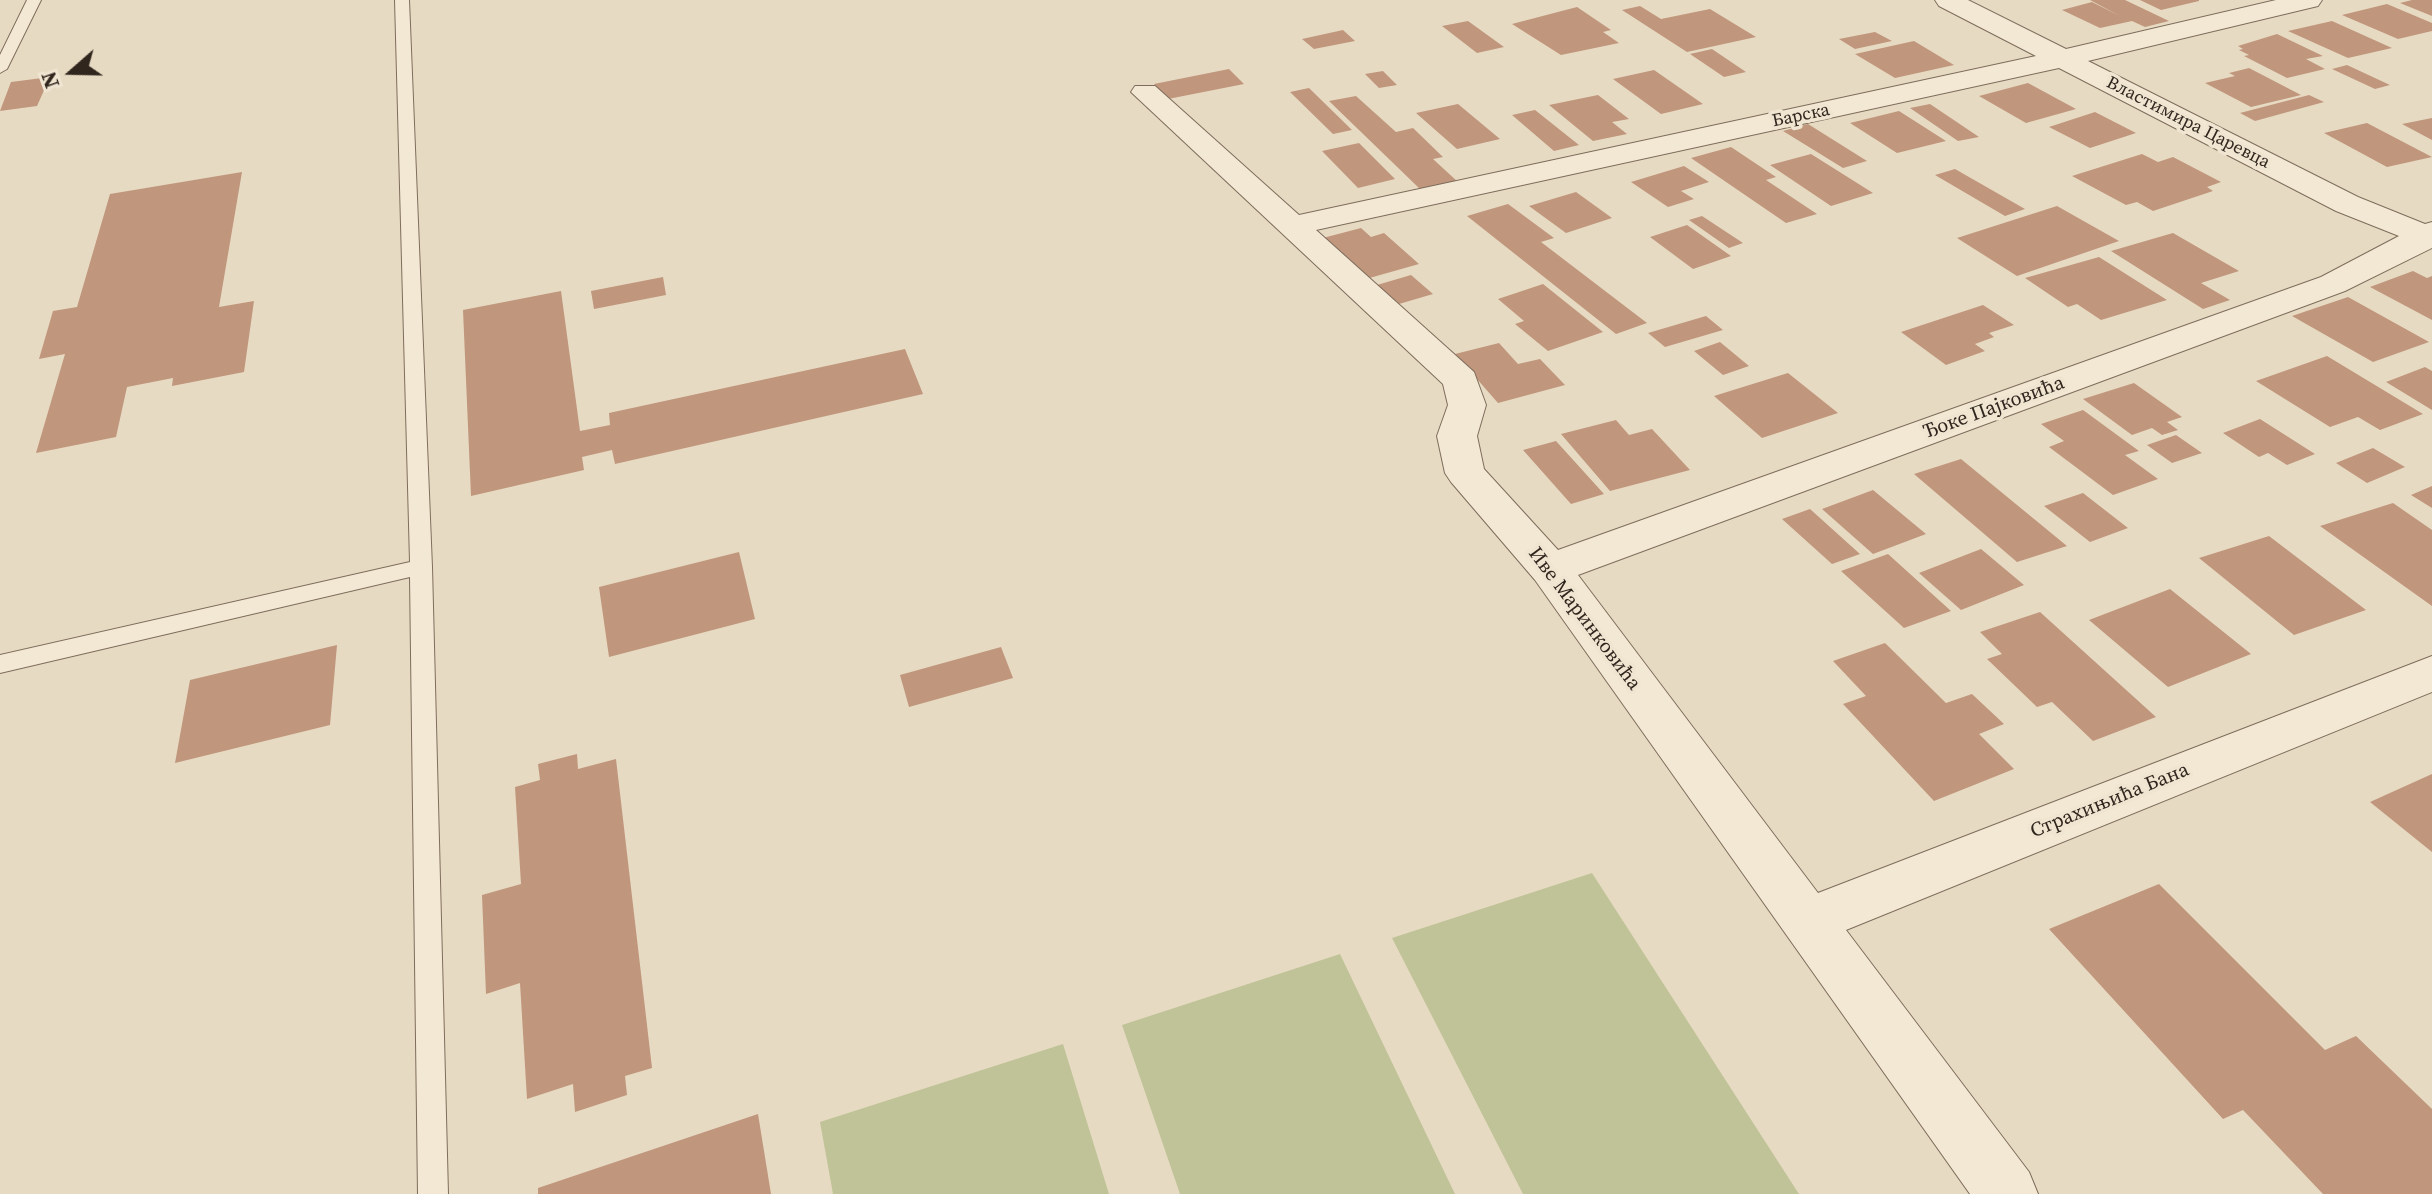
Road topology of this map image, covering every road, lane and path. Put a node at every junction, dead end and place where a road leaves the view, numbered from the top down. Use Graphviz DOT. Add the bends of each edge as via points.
graph roads {
  1 [pos="34,0"];
  2 [pos="402,0"];
  3 [pos="1948,0"];
  4 [pos="2309,0"];
  5 [pos="2061,59"];
  6 [pos="0,69"];
  7 [pos="1145,92"];
  8 [pos="1291,226"];
  9 [pos="2429,235"];
  10 [pos="421,567"];
  11 [pos="1550,569"];
  12 [pos="0,664"];
  13 [pos="2426,683"];
  14 [pos="1808,921"];
  15 [pos="433,1194"];
  16 [pos="2007,1194"];
  1 -- 6 [label="lane"];
  2 -- 10 [label="lane"];
  3 -- 5 [label="street, Властимира Царевца"];
  4 -- 5 [label="street, Барска"];
  5 -- 8 [label="street, Барска"];
  5 -- 9 [label="street, Властимира Царевца" via="2347,204"];
  7 -- 8 [label="street, Иве Маринковића"];
  8 -- 11 [label="street, Иве Маринковића" via="1461,380 1467,405 1457,436 1465,473"];
  9 -- 11 [label="street, Ђоке Пајковића" via="2333,284"];
  10 -- 12 [label="lane"];
  10 -- 15 [label="lane"];
  11 -- 14 [label="street, Иве Маринковића"];
  13 -- 14 [label="street, Страхињића Бана"];
  14 -- 16 [label="street, Иве Маринковића"];
}
